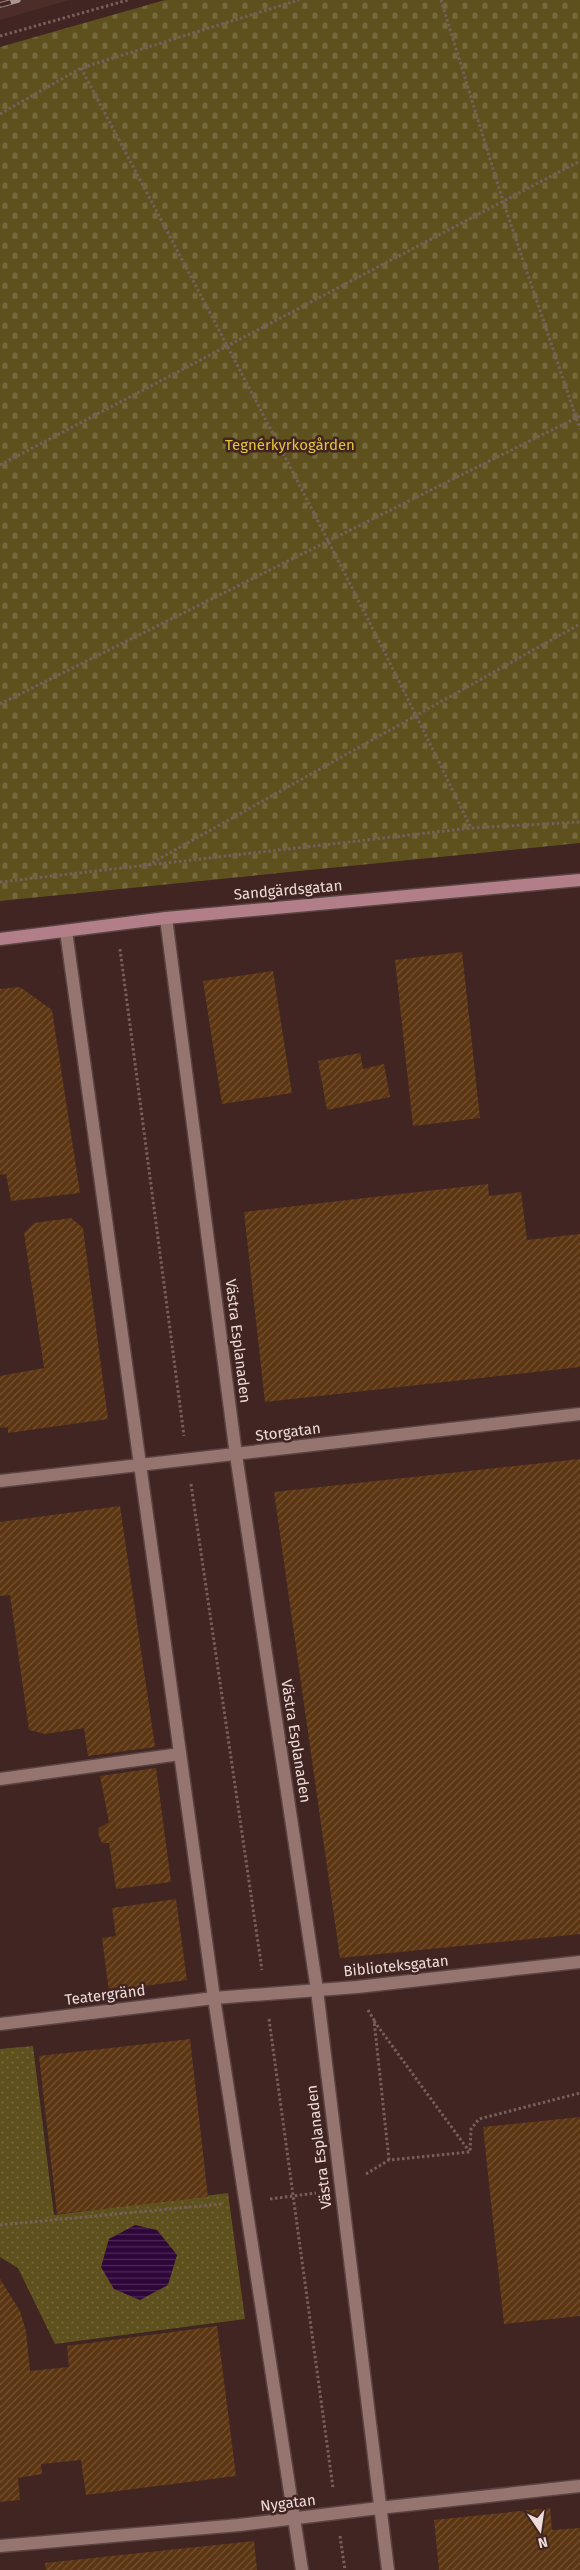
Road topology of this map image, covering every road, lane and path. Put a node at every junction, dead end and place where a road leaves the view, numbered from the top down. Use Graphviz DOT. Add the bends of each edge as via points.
graph roads {
  1 [pos="128,0"];
  2 [pos="299,0"];
  3 [pos="441,0"];
  4 [pos="0,36"];
  5 [pos="81,68"];
  6 [pos="0,114"];
  7 [pos="580,161"];
  8 [pos="503,201"];
  9 [pos="228,346"];
  10 [pos="578,417"];
  11 [pos="580,429"];
  12 [pos="0,465"];
  13 [pos="328,542"];
  14 [pos="580,624"];
  15 [pos="0,704"];
  16 [pos="416,715"];
  17 [pos="580,822"];
  18 [pos="471,828"];
  19 [pos="146,866"];
  20 [pos="580,880"];
  21 [pos="0,882"];
  22 [pos="166,918"];
  23 [pos="66,931"];
  24 [pos="0,938"];
  25 [pos="120,948"];
  26 [pos="580,1414"];
  27 [pos="236,1455"];
  28 [pos="187,1461"];
  29 [pos="140,1466"];
  30 [pos="0,1482"];
  31 [pos="180,1754"];
  32 [pos="0,1779"];
  33 [pos="580,1962"];
  34 [pos="357,1987"];
  35 [pos="318,1990"];
  36 [pos="266,1994"];
  37 [pos="214,1998"];
  38 [pos="374,2020"];
  39 [pos="0,2024"];
  40 [pos="580,2093"];
  41 [pos="470,2152"];
  42 [pos="389,2160"];
  43 [pos="341,2190"];
  44 [pos="293,2196"];
  45 [pos="245,2202"];
  46 [pos="0,2225"];
  47 [pos="580,2486"];
  48 [pos="379,2508"];
  49 [pos="336,2513"];
  50 [pos="293,2519"];
  51 [pos="0,2546"];
  52 [pos="302,2570"];
  53 [pos="345,2570"];
  54 [pos="388,2570"];
  1 -- 4 [label="path"];
  2 -- 5 [label="path"];
  3 -- 8 [label="path"];
  5 -- 6 [label="path"];
  5 -- 9 [label="path"];
  7 -- 8 [label="path"];
  8 -- 9 [label="path"];
  8 -- 10 [label="path"];
  9 -- 12 [label="path"];
  9 -- 13 [label="path"];
  10 -- 11 [label="path"];
  10 -- 13 [label="path"];
  13 -- 15 [label="path"];
  13 -- 16 [label="path"];
  14 -- 16 [label="path"];
  16 -- 18 [label="path"];
  16 -- 19 [label="path"];
  17 -- 18 [label="path"];
  18 -- 19 [label="path"];
  19 -- 21 [label="path"];
  20 -- 22 [label="street, Sandgärdsgatan"];
  22 -- 23 [label="street, Sandgärdsgatan"];
  22 -- 27 [label="street, Västra Esplanaden"];
  23 -- 24 [label="street, Sandgärdsgatan"];
  23 -- 29 [label="street"];
  25 -- 28 [label="path"];
  26 -- 27 [label="street, Storgatan"];
  27 -- 28 [label="street, Storgatan"];
  27 -- 35 [label="street, Västra Esplanaden"];
  28 -- 29 [label="street, Storgatan"];
  28 -- 36 [label="path"];
  29 -- 30 [label="street, Storgatan"];
  29 -- 31 [label="street"];
  31 -- 32 [label="street"];
  31 -- 37 [label="street"];
  33 -- 34 [label="street, Biblioteksgatan"];
  34 -- 35 [label="street, Biblioteksgatan"];
  34 -- 38 [label="path"];
  35 -- 36 [label="street, Biblioteksgatan"];
  35 -- 43 [label="street, Västra Esplanaden"];
  36 -- 37 [label="street, Biblioteksgatan"];
  36 -- 44 [label="path"];
  37 -- 39 [label="street, Teatergränd"];
  37 -- 45 [label="street"];
  38 -- 41 [label="path"];
  38 -- 42 [label="path"];
  40 -- 41 [label="path" via="479,2119 471,2129"];
  41 -- 42 [label="path"];
  42 -- 43 [label="path"];
  43 -- 44 [label="path"];
  43 -- 48 [label="street, Västra Esplanaden"];
  44 -- 45 [label="path"];
  44 -- 49 [label="path"];
  45 -- 46 [label="path"];
  45 -- 50 [label="street"];
  47 -- 48 [label="street, Nygatan"];
  48 -- 49 [label="street, Nygatan"];
  48 -- 54 [label="street, Västra Esplanaden"];
  49 -- 50 [label="street, Nygatan"];
  49 -- 53 [label="path"];
  50 -- 51 [label="street, Nygatan"];
  50 -- 52 [label="street"];
}
